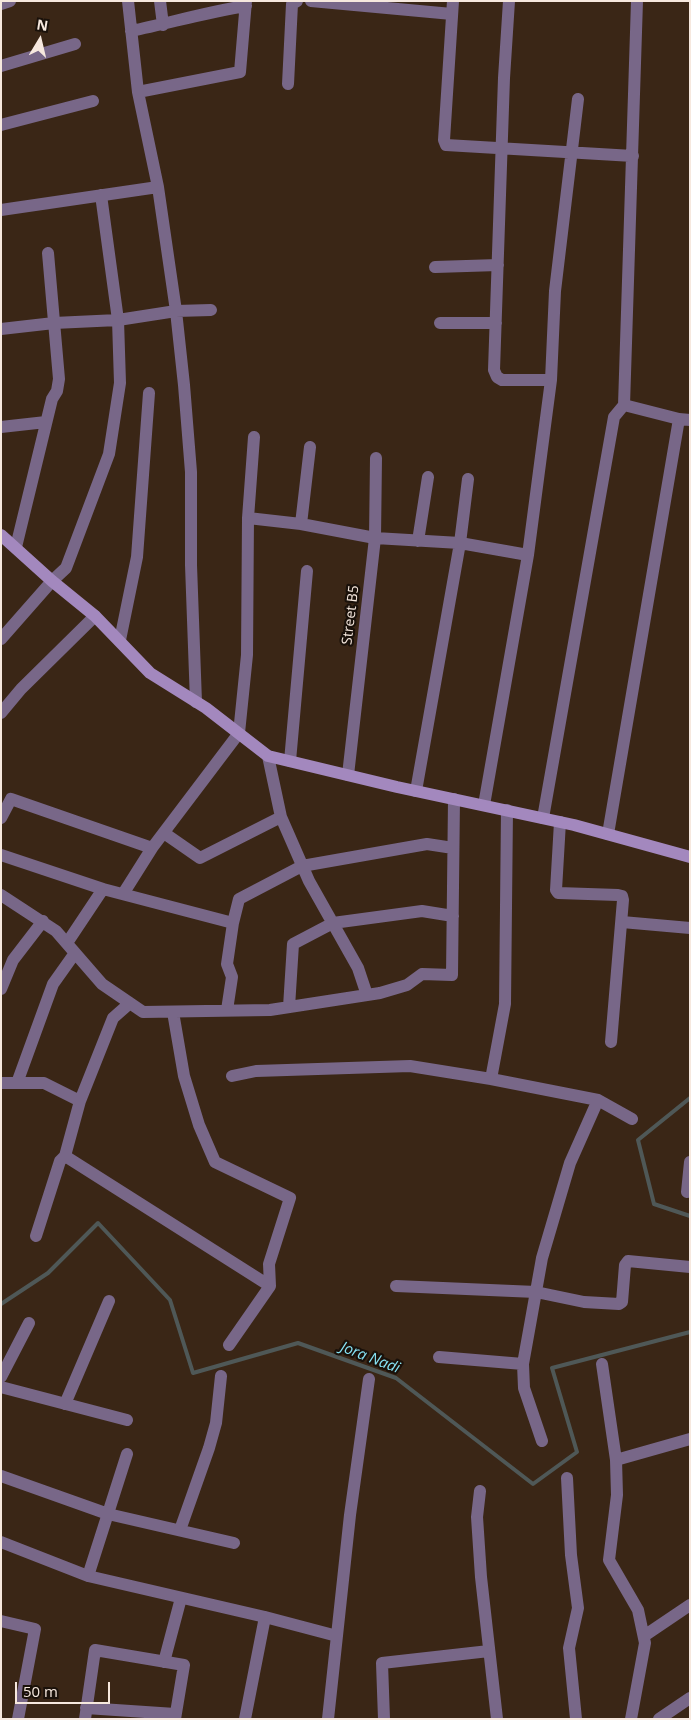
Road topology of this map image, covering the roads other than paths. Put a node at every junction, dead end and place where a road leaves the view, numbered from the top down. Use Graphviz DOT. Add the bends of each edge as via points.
graph roads {
  1 [pos="10,1"];
  2 [pos="128,1"];
  3 [pos="160,1"];
  4 [pos="297,1"];
  5 [pos="311,1"];
  6 [pos="509,1"];
  7 [pos="637,1"];
  8 [pos="1,4"];
  9 [pos="246,4"];
  10 [pos="452,8"];
  11 [pos="163,25"];
  12 [pos="132,31"];
  13 [pos="75,44"];
  14 [pos="1,66"];
  15 [pos="288,84"];
  16 [pos="138,92"];
  17 [pos="578,99"];
  18 [pos="93,101"];
  19 [pos="1,125"];
  20 [pos="502,147"];
  21 [pos="572,151"];
  22 [pos="633,156"];
  23 [pos="158,186"];
  24 [pos="101,195"];
  25 [pos="1,210"];
  26 [pos="48,253"];
  27 [pos="498,265"];
  28 [pos="435,267"];
  29 [pos="211,310"];
  30 [pos="176,311"];
  31 [pos="118,320"];
  32 [pos="54,323"];
  33 [pos="440,323"];
  34 [pos="496,323"];
  35 [pos="1,329"];
  36 [pos="551,380"];
  37 [pos="149,393"];
  38 [pos="624,405"];
  39 [pos="684,419"];
  40 [pos="46,422"];
  41 [pos="1,427"];
  42 [pos="254,437"];
  43 [pos="310,447"];
  44 [pos="376,458"];
  45 [pos="428,477"];
  46 [pos="468,479"];
  47 [pos="248,518"];
  48 [pos="301,524"];
  49 [pos="1,534"];
  50 [pos="375,538"];
  51 [pos="418,540"];
  52 [pos="460,543"];
  53 [pos="16,547"];
  54 [pos="528,555"];
  55 [pos="307,571"];
  56 [pos="52,581"];
  57 [pos="95,616"];
  58 [pos="1,639"];
  59 [pos="120,640"];
  60 [pos="196,702"];
  61 [pos="1,713"];
  62 [pos="239,734"];
  63 [pos="268,756"];
  64 [pos="290,761"];
  65 [pos="348,775"];
  66 [pos="416,791"];
  67 [pos="6,797"];
  68 [pos="454,799"];
  69 [pos="484,805"];
  70 [pos="507,810"];
  71 [pos="281,817"];
  72 [pos="1,818"];
  73 [pos="543,818"];
  74 [pos="560,822"];
  75 [pos="164,833"];
  76 [pos="608,834"];
  77 [pos="152,848"];
  78 [pos="453,848"];
  79 [pos="1,855"];
  80 [pos="690,857"];
  81 [pos="302,866"];
  82 [pos="104,889"];
  83 [pos="123,894"];
  84 [pos="3,898"];
  85 [pos="453,916"];
  86 [pos="43,921"];
  87 [pos="622,922"];
  88 [pos="233,923"];
  89 [pos="333,923"];
  90 [pos="690,928"];
  91 [pos="71,948"];
  92 [pos="1,989"];
  93 [pos="367,994"];
  94 [pos="130,1003"];
  95 [pos="289,1007"];
  96 [pos="227,1010"];
  97 [pos="173,1012"];
  98 [pos="611,1042"];
  99 [pos="232,1076"];
  100 [pos="491,1079"];
  101 [pos="17,1083"];
  102 [pos="1,1084"];
  103 [pos="598,1100"];
  104 [pos="80,1101"];
  105 [pos="632,1119"];
  106 [pos="65,1156"];
  107 [pos="690,1162"];
  108 [pos="687,1192"];
  109 [pos="36,1236"];
  110 [pos="690,1268"];
  111 [pos="270,1286"];
  112 [pos="396,1286"];
  113 [pos="536,1292"];
  114 [pos="109,1301"];
  115 [pos="29,1323"];
  116 [pos="229,1345"];
  117 [pos="440,1356"];
  118 [pos="523,1364"];
  119 [pos="602,1364"];
  120 [pos="1,1376"];
  121 [pos="221,1376"];
  122 [pos="369,1379"];
  123 [pos="1,1387"];
  124 [pos="65,1404"];
  125 [pos="127,1420"];
  126 [pos="690,1439"];
  127 [pos="542,1441"];
  128 [pos="127,1454"];
  129 [pos="616,1460"];
  130 [pos="1,1476"];
  131 [pos="567,1478"];
  132 [pos="480,1490"];
  133 [pos="108,1514"];
  134 [pos="180,1530"];
  135 [pos="1,1542"];
  136 [pos="234,1542"];
  137 [pos="88,1576"];
  138 [pos="181,1598"];
  139 [pos="690,1605"];
  140 [pos="266,1617"];
  141 [pos="1,1622"];
  142 [pos="337,1636"];
  143 [pos="644,1636"];
  144 [pos="489,1651"];
  145 [pos="164,1662"];
  146 [pos="690,1698"];
  147 [pos="86,1713"];
  148 [pos="175,1717"];
  149 [pos="18,1719"];
  150 [pos="246,1719"];
  151 [pos="328,1719"];
  152 [pos="384,1719"];
  153 [pos="497,1719"];
  154 [pos="576,1719"];
  155 [pos="631,1719"];
  156 [pos="659,1719"];
  1 -- 8 [label="street"];
  2 -- 12 [label="street"];
  3 -- 11 [label="street"];
  4 -- 15 [label="street" via="292,4"];
  5 -- 10 [label="street"];
  6 -- 20 [label="street"];
  7 -- 22 [label="street"];
  9 -- 11 [label="street"];
  9 -- 16 [label="street" via="240,72"];
  10 -- 20 [label="street" via="444,140 446,145"];
  11 -- 12 [label="street"];
  12 -- 16 [label="street"];
  13 -- 14 [label="street"];
  16 -- 23 [label="street"];
  17 -- 21 [label="street"];
  18 -- 19 [label="street"];
  20 -- 21 [label="street"];
  20 -- 27 [label="street"];
  21 -- 22 [label="street"];
  21 -- 36 [label="street" via="555,291"];
  22 -- 38 [label="street"];
  23 -- 24 [label="street"];
  23 -- 30 [label="street"];
  24 -- 25 [label="street"];
  24 -- 31 [label="street"];
  26 -- 32 [label="street"];
  27 -- 28 [label="street"];
  27 -- 34 [label="street"];
  29 -- 30 [label="street"];
  30 -- 31 [label="street"];
  30 -- 60 [label="street" via="191,472"];
  31 -- 32 [label="street"];
  31 -- 56 [label="street" via="120,383 109,454 66,568"];
  32 -- 35 [label="street"];
  32 -- 40 [label="street" via="57,391"];
  33 -- 34 [label="street"];
  34 -- 36 [label="street" via="496,377 502,380"];
  36 -- 54 [label="street"];
  37 -- 59 [label="street" via="137,557"];
  38 -- 39 [label="street"];
  38 -- 73 [label="street" via="614,417"];
  39 -- 76 [label="street"];
  40 -- 41 [label="street"];
  40 -- 53 [label="street"];
  42 -- 47 [label="street"];
  43 -- 48 [label="street"];
  44 -- 50 [label="street, Street B5"];
  45 -- 51 [label="street"];
  46 -- 52 [label="street"];
  47 -- 48 [label="street"];
  47 -- 62 [label="street" via="247,656"];
  48 -- 50 [label="street"];
  49 -- 53 [label="street"];
  50 -- 51 [label="street"];
  50 -- 65 [label="street, Street B5"];
  51 -- 52 [label="street"];
  52 -- 54 [label="street"];
  52 -- 66 [label="street"];
  53 -- 56 [label="street"];
  54 -- 69 [label="street"];
  55 -- 64 [label="street"];
  56 -- 57 [label="street"];
  56 -- 58 [label="street"];
  57 -- 59 [label="street"];
  57 -- 61 [label="street"];
  59 -- 60 [label="street" via="150,673"];
  60 -- 62 [label="street"];
  62 -- 63 [label="street"];
  62 -- 75 [label="street"];
  63 -- 64 [label="street"];
  63 -- 71 [label="street"];
  64 -- 65 [label="street"];
  65 -- 66 [label="street"];
  66 -- 68 [label="street"];
  67 -- 72 [label="street"];
  67 -- 77 [label="street"];
  68 -- 69 [label="street"];
  68 -- 78 [label="street"];
  69 -- 70 [label="street"];
  70 -- 73 [label="street"];
  70 -- 100 [label="street" via="505,1004"];
  71 -- 75 [label="street" via="200,858"];
  71 -- 81 [label="street"];
  73 -- 74 [label="street"];
  74 -- 76 [label="street"];
  74 -- 87 [label="street" via="556,890 558,893 622,896"];
  75 -- 77 [label="street"];
  76 -- 80 [label="street"];
  77 -- 83 [label="street"];
  78 -- 81 [label="street" via="427,844"];
  78 -- 85 [label="street"];
  79 -- 82 [label="street"];
  81 -- 88 [label="street" via="240,899"];
  81 -- 89 [label="street"];
  82 -- 83 [label="street"];
  82 -- 91 [label="street"];
  83 -- 88 [label="street"];
  84 -- 86 [label="street"];
  85 -- 89 [label="street" via="422,911"];
  85 -- 93 [label="street" via="452,975 422,974 407,985"];
  86 -- 91 [label="street"];
  86 -- 92 [label="street" via="13,960"];
  87 -- 90 [label="street"];
  87 -- 98 [label="street"];
  88 -- 96 [label="street" via="227,964 232,977"];
  89 -- 93 [label="street" via="358,968"];
  89 -- 95 [label="street" via="292,944"];
  91 -- 94 [label="street" via="102,984"];
  91 -- 101 [label="street" via="53,984"];
  93 -- 95 [label="street"];
  94 -- 97 [label="street" via="143,1012"];
  94 -- 104 [label="street" via="113,1018"];
  95 -- 96 [label="street"];
  96 -- 97 [label="street"];
  97 -- 111 [label="street" via="184,1076 199,1125 215,1162 290,1198 269,1264"];
  99 -- 100 [label="street" via="256,1071 410,1066"];
  100 -- 103 [label="street"];
  101 -- 102 [label="street"];
  101 -- 104 [label="street" via="44,1083"];
  103 -- 105 [label="street"];
  103 -- 113 [label="street" via="570,1163 542,1258"];
  104 -- 106 [label="street"];
  106 -- 109 [label="street" via="60,1161"];
  106 -- 111 [label="street"];
  107 -- 108 [label="street"];
  110 -- 113 [label="street" via="628,1261 625,1264 622,1302 619,1304 584,1302"];
  111 -- 116 [label="street"];
  112 -- 113 [label="street"];
  113 -- 118 [label="street"];
  114 -- 124 [label="street"];
  115 -- 120 [label="street"];
  117 -- 118 [label="street"];
  118 -- 127 [label="street" via="524,1388"];
  119 -- 129 [label="street"];
  121 -- 134 [label="street" via="216,1424"];
  122 -- 142 [label="street"];
  123 -- 124 [label="street"];
  124 -- 125 [label="street"];
  126 -- 129 [label="street"];
  128 -- 133 [label="street"];
  129 -- 143 [label="street" via="617,1495 609,1560 638,1610"];
  130 -- 133 [label="street"];
  131 -- 154 [label="street" via="571,1555 578,1608 569,1648"];
  132 -- 144 [label="street" via="477,1517"];
  133 -- 134 [label="street"];
  133 -- 137 [label="street"];
  134 -- 136 [label="street"];
  135 -- 137 [label="street"];
  137 -- 138 [label="street"];
  138 -- 140 [label="street"];
  138 -- 145 [label="street"];
  139 -- 143 [label="street"];
  140 -- 142 [label="street"];
  140 -- 150 [label="street"];
  141 -- 149 [label="street" via="35,1629"];
  142 -- 151 [label="street"];
  143 -- 155 [label="street"];
  144 -- 152 [label="street" via="382,1664"];
  144 -- 153 [label="street"];
  145 -- 147 [label="street" via="96,1650"];
  145 -- 148 [label="street" via="184,1665"];
  146 -- 156 [label="street"];
  147 -- 148 [label="street"];
}
